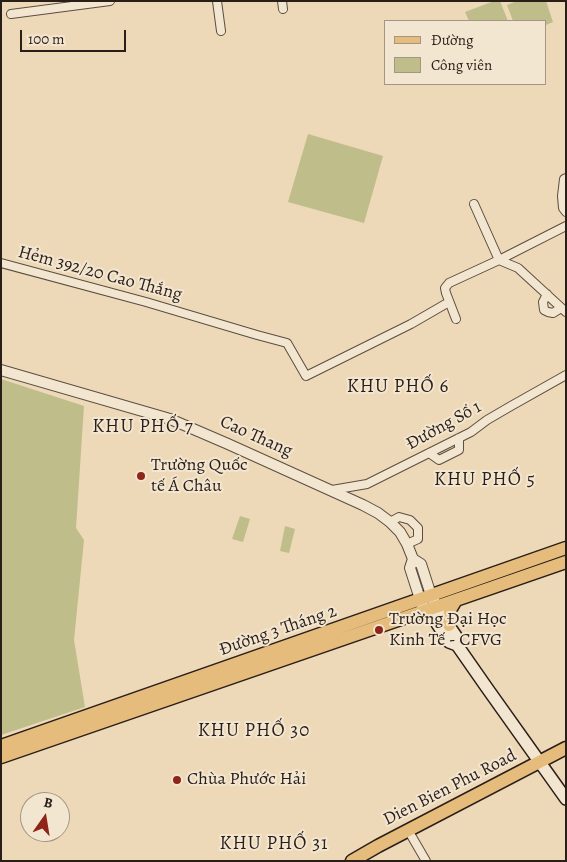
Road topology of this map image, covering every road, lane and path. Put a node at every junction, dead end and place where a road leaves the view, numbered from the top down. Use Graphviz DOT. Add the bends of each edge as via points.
graph roads {
  1 [pos="110,1"];
  2 [pos="217,1"];
  3 [pos="11,14"];
  4 [pos="221,32"];
  5 [pos="566,178"];
  6 [pos="474,204"];
  7 [pos="566,212"];
  8 [pos="566,226"];
  9 [pos="516,252"];
  10 [pos="499,260"];
  11 [pos="1,263"];
  12 [pos="518,268"];
  13 [pos="547,294"];
  14 [pos="449,302"];
  15 [pos="564,310"];
  16 [pos="456,319"];
  17 [pos="1,370"];
  18 [pos="566,376"];
  19 [pos="332,490"];
  20 [pos="390,522"];
  21 [pos="407,544"];
  22 [pos="566,548"];
  23 [pos="566,562"];
  24 [pos="456,600"];
  25 [pos="428,603"];
  26 [pos="449,625"];
  27 [pos="457,645"];
  28 [pos="1,746"];
  29 [pos="566,748"];
  30 [pos="1,757"];
  31 [pos="539,762"];
  32 [pos="566,799"];
  33 [pos="408,830"];
  34 [pos="352,861"];
  35 [pos="426,861"];
  1 -- 3 [label="street"];
  2 -- 4 [label="street"];
  5 -- 7 [label="street" via="562,196"];
  6 -- 10 [label="street"];
  8 -- 9 [label="street"];
  9 -- 10 [label="street"];
  9 -- 12 [label="street"];
  10 -- 12 [label="street"];
  10 -- 14 [label="street" via="449,283 446,288"];
  11 -- 14 [label="street, Hẻm 392/20 Cao Thắng" via="287,343 306,376"];
  12 -- 13 [label="street"];
  13 -- 15 [label="street"];
  13 -- 15 [label="street" via="544,310"];
  14 -- 16 [label="street"];
  17 -- 19 [label="street, Cao Thang" via="170,420"];
  18 -- 19 [label="street, Đường Số 1" via="471,432 367,484"];
  19 -- 20 [label="street, Cao Thang"];
  20 -- 21 [label="street, Cao Thang"];
  20 -- 21 [label="street" via="399,518 410,520 418,528 418,539"];
  21 -- 25 [label="street, Cao Thang" via="413,559 421,564"];
  22 -- 25 [label="main road, Đường 3 Tháng 2"];
  23 -- 24 [label="main road, Đường 3 Tháng 2"];
  24 -- 25 [label="main road, Đường 3 Tháng 2"];
  24 -- 26 [label="main road" via="450,610"];
  25 -- 26 [label="main road, Cao Thang"];
  25 -- 27 [label="main road, Cao Thang" via="449,642"];
  25 -- 28 [label="main road, Đường 3 Tháng 2"];
  25 -- 30 [label="main road, Đường 3 Tháng 2"];
  26 -- 27 [label="main road, Cao Thang"];
  27 -- 31 [label="main road, Cao Thang"];
  29 -- 31 [label="main road, Dien Bien Phu Road"];
  31 -- 32 [label="main road, Cao Thang"];
  31 -- 33 [label="main road, Dien Bien Phu Road"];
  33 -- 34 [label="main road, Dien Bien Phu Road"];
  33 -- 35 [label="street"];
}
